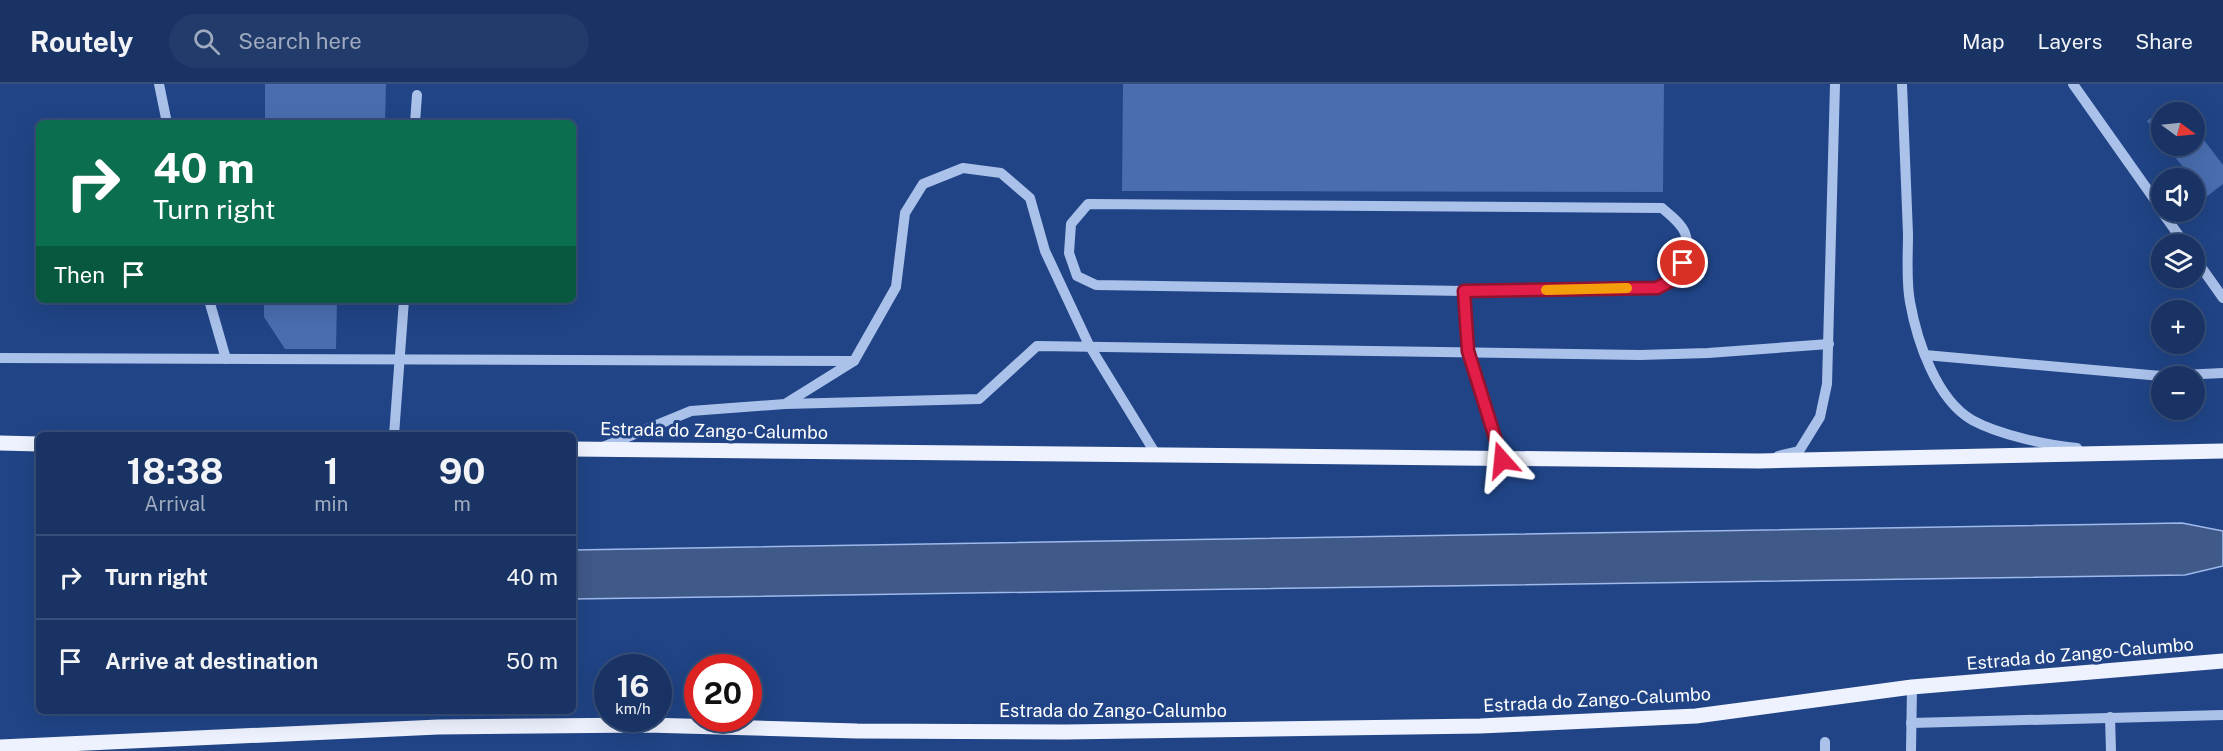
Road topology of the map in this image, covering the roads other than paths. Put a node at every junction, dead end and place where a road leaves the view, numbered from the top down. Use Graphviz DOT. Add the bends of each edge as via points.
graph roads {
  1 [pos="159,84"];
  2 [pos="1835,84"];
  3 [pos="1902,84"];
  4 [pos="2073,84"];
  5 [pos="417,95"];
  6 [pos="166,120"];
  7 [pos="415,120"];
  8 [pos="2151,195"];
  9 [pos="2205,273"];
  10 [pos="1464,291"];
  11 [pos="2223,298"];
  12 [pos="209,303"];
  13 [pos="404,303"];
  14 [pos="1829,344"];
  15 [pos="1089,345"];
  16 [pos="1468,351"];
  17 [pos="1925,355"];
  18 [pos="0,358"];
  19 [pos="400,358"];
  20 [pos="226,359"];
  21 [pos="854,361"];
  22 [pos="2223,373"];
  23 [pos="785,404"];
  24 [pos="394,432"];
  25 [pos="0,443"];
  26 [pos="36,444"];
  27 [pos="576,449"];
  28 [pos="598,450"];
  29 [pos="2223,452"];
  30 [pos="2116,453"];
  31 [pos="1157,456"];
  32 [pos="1502,460"];
  33 [pos="1759,461"];
  34 [pos="2223,661"];
  35 [pos="1912,687"];
  36 [pos="2223,715"];
  37 [pos="2110,717"];
  38 [pos="1911,723"];
  39 [pos="0,747"];
  40 [pos="1911,751"];
  41 [pos="2111,751"];
  1 -- 6 [label="street"];
  2 -- 14 [label="street"];
  3 -- 17 [label="street" via="1910,302"];
  4 -- 8 [label="street"];
  5 -- 7 [label="street"];
  9 -- 11 [label="street"];
  10 -- 10 [label="street" via="1096,285 1077,276 1070,253 1071,224 1088,204 1620,207 1662,208 1685,233 1687,247 1676,278 1657,288"];
  10 -- 16 [label="street"];
  12 -- 20 [label="street"];
  13 -- 19 [label="street"];
  14 -- 16 [label="street" via="1708,354"];
  14 -- 33 [label="street" via="1820,417 1799,451"];
  15 -- 16 [label="street"];
  15 -- 21 [label="street" via="1046,251 1030,198 1001,173 963,168 923,184 905,213 896,287"];
  15 -- 23 [label="street" via="1036,346 980,399"];
  15 -- 31 [label="street"];
  16 -- 32 [label="street"];
  17 -- 22 [label="street" via="2161,376"];
  17 -- 30 [label="street" via="1935,380 1971,419 2056,446"];
  18 -- 20 [label="street"];
  19 -- 20 [label="street"];
  19 -- 21 [label="street"];
  19 -- 24 [label="street"];
  21 -- 23 [label="street"];
  23 -- 28 [label="street" via="691,411"];
  25 -- 26 [label="main road"];
  27 -- 28 [label="main road, Estrada do Zango-Calumbo"];
  28 -- 31 [label="main road, Estrada do Zango-Calumbo"];
  29 -- 30 [label="main road, Estrada do Zango-Calumbo"];
  30 -- 33 [label="main road, Estrada do Zango-Calumbo"];
  31 -- 32 [label="main road, Estrada do Zango-Calumbo"];
  32 -- 33 [label="main road, Estrada do Zango-Calumbo"];
  34 -- 35 [label="main road, Estrada do Zango-Calumbo"];
  35 -- 38 [label="street"];
  35 -- 39 [label="main road, Estrada do Zango-Calumbo" via="1696,716 1480,726 1076,732 647,725 438,727"];
  36 -- 37 [label="street"];
  37 -- 38 [label="street"];
  37 -- 41 [label="street"];
  38 -- 40 [label="street"];
}
